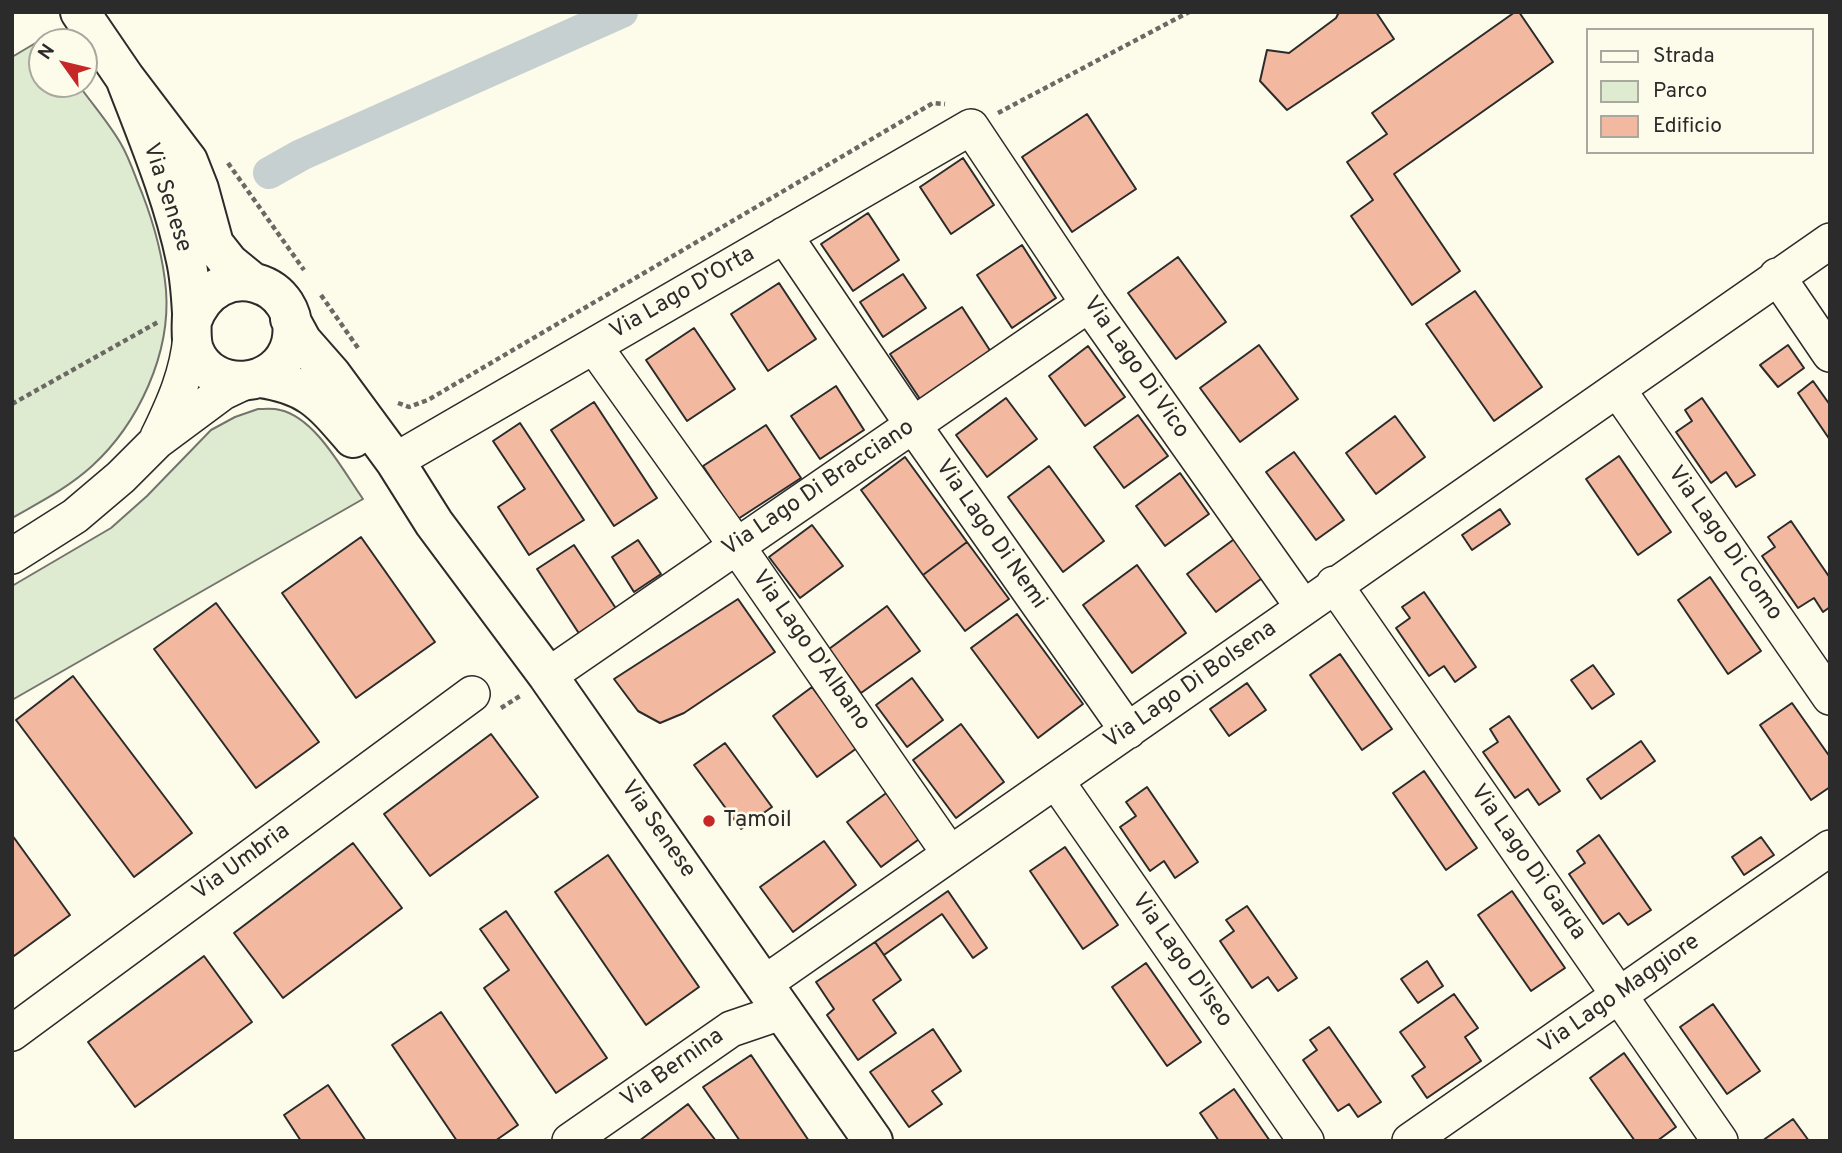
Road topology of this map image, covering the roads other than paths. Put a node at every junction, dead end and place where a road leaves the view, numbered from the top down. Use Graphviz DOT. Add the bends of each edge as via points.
graph roads {
  1 [pos="80,12"];
  2 [pos="125,79"];
  3 [pos="971,127"];
  4 [pos="783,235"];
  5 [pos="1830,241"];
  6 [pos="1777,276"];
  7 [pos="251,281"];
  8 [pos="1089,304"];
  9 [pos="290,318"];
  10 [pos="182,325"];
  11 [pos="594,346"];
  12 [pos="1830,354"];
  13 [pos="252,380"];
  14 [pos="1618,390"];
  15 [pos="913,425"];
  16 [pos="157,441"];
  17 [pos="395,461"];
  18 [pos="434,523"];
  19 [pos="736,545"];
  20 [pos="12,555"];
  21 [pos="1334,584"];
  22 [pos="1303,607"];
  23 [pos="548,676"];
  24 [pos="472,694"];
  25 [pos="1830,697"];
  26 [pos="1128,731"];
  27 [pos="1056,781"];
  28 [pos="1830,848"];
  29 [pos="950,854"];
  30 [pos="1619,996"];
  31 [pos="774,997"];
  32 [pos="12,1033"];
  33 [pos="570,1141"];
  34 [pos="873,1141"];
  35 [pos="1306,1141"];
  36 [pos="1410,1141"];
  37 [pos="1720,1141"];
  1 -- 2 [label="main road, Via Senese"];
  2 -- 7 [label="main road, Via Senese" via="188,161 214,244"];
  2 -- 10 [label="main road, Via Senese" via="181,235 191,284"];
  3 -- 4 [label="street, Via Lago D'Orta"];
  3 -- 8 [label="street, Via Lago Di Vico"];
  4 -- 11 [label="street, Via Lago D'Orta"];
  4 -- 15 [label="street, Via Lago Di Nemi"];
  5 -- 6 [label="street, Via Lago Di Bolsena"];
  6 -- 12 [label="street"];
  6 -- 14 [label="street, Via Lago Di Bolsena"];
  7 -- 9 [label="main road, Via Senese" via="279,296"];
  7 -- 10 [label="main road" via="234,281 206,294"];
  8 -- 15 [label="street, Via Lago Di Bracciano"];
  8 -- 22 [label="street, Via Lago Di Vico"];
  9 -- 13 [label="main road" via="291,342 285,357 274,370"];
  9 -- 17 [label="main road, Via Senese" via="302,341"];
  10 -- 13 [label="main road, Via Senese" via="202,363 213,373 228,380"];
  10 -- 16 [label="street" via="189,362"];
  11 -- 17 [label="street, Via Lago D'Orta"];
  11 -- 19 [label="street, Via Lago D'Albano"];
  13 -- 16 [label="street" via="223,392"];
  13 -- 18 [label="main road, Via Senese" via="286,382 320,402"];
  14 -- 21 [label="street, Via Lago Di Bolsena"];
  14 -- 25 [label="street, Via Lago Di Como"];
  15 -- 19 [label="street, Via Lago Di Bracciano"];
  15 -- 26 [label="street, Via Lago Di Nemi"];
  16 -- 20 [label="street" via="75,516"];
  17 -- 18 [label="main road, Via Senese"];
  18 -- 23 [label="main road, Via Senese"];
  19 -- 23 [label="street, Via Lago Di Bracciano"];
  19 -- 29 [label="street, Via Lago D'Albano"];
  21 -- 22 [label="street, Via Lago Di Bolsena"];
  21 -- 30 [label="street, Via Lago Di Garda"];
  22 -- 26 [label="street, Via Lago Di Bolsena"];
  23 -- 31 [label="main road, Via Senese"];
  24 -- 32 [label="street, Via Umbria"];
  26 -- 27 [label="street, Via Lago Di Bolsena"];
  27 -- 29 [label="street, Via Lago Di Bolsena"];
  27 -- 35 [label="street, Via Lago D'Iseo"];
  28 -- 30 [label="street, Via Lago Maggiore"];
  29 -- 31 [label="street, Via Lago Di Bolsena"];
  30 -- 36 [label="street, Via Lago Maggiore"];
  30 -- 37 [label="street, Via Lago Di Garda"];
  31 -- 33 [label="street, Via Bernina"];
  31 -- 34 [label="main road, Via Senese"];
}
